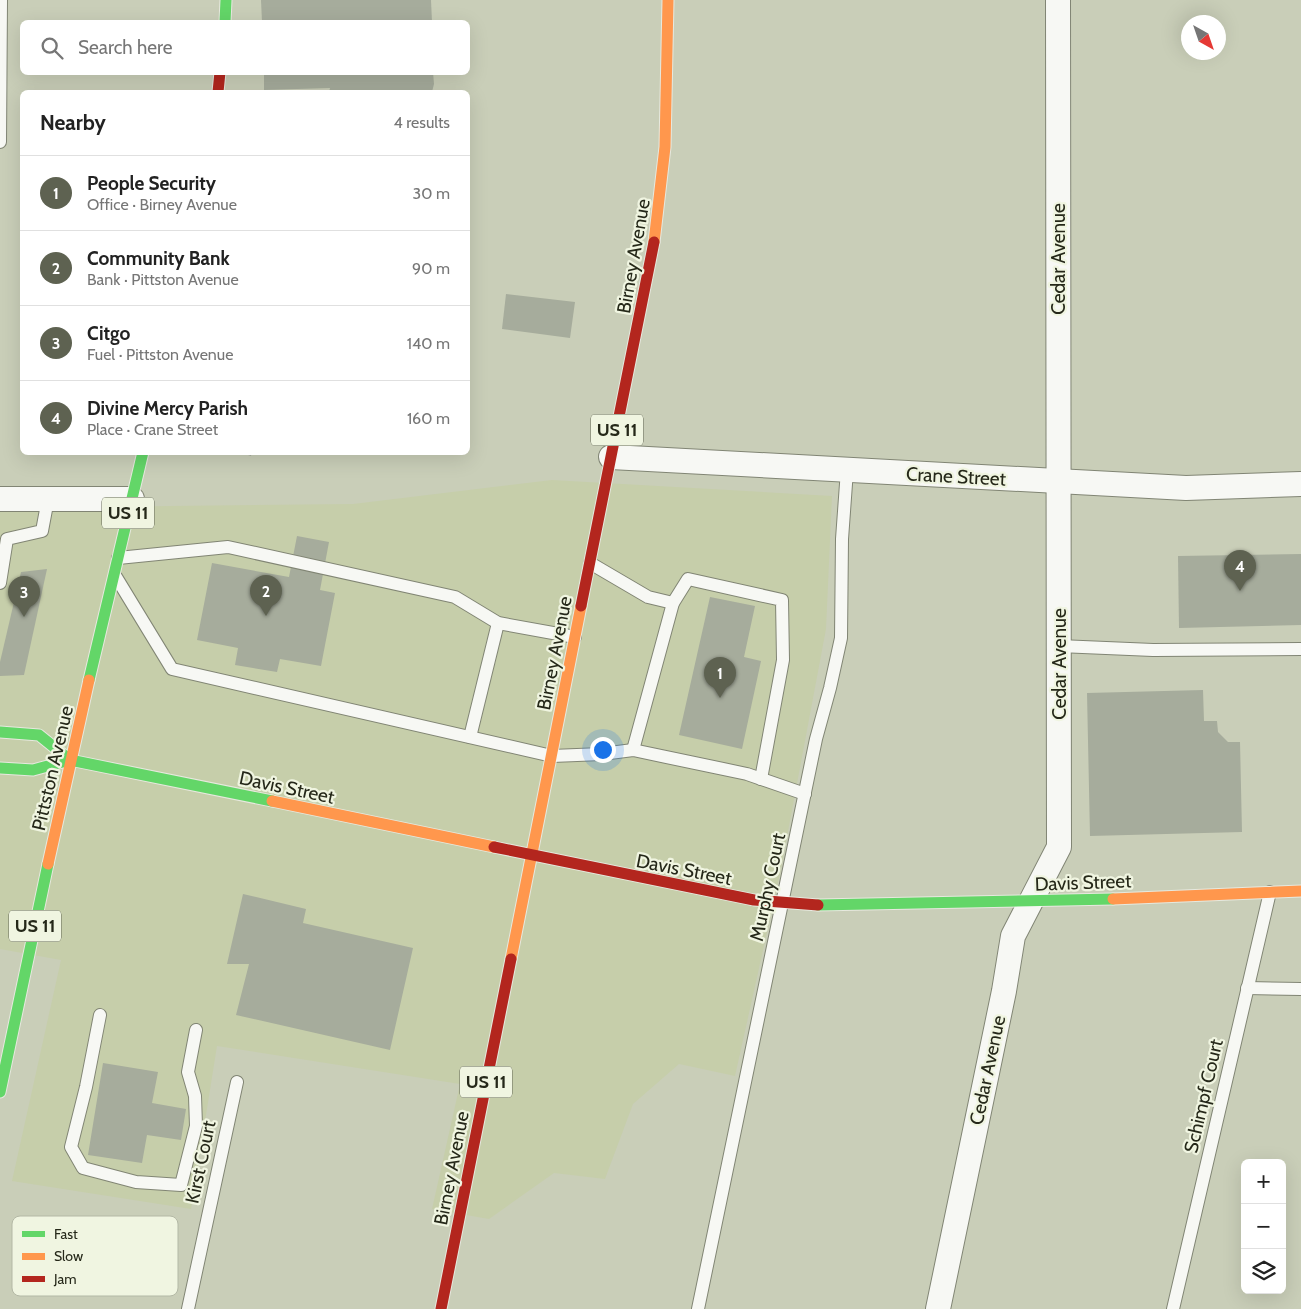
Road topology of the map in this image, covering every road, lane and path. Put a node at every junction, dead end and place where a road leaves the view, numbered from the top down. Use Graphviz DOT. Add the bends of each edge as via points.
graph roads {
  1 [pos="1,0"];
  2 [pos="226,0"];
  3 [pos="668,0"];
  4 [pos="1058,0"];
  5 [pos="225,20"];
  6 [pos="220,75"];
  7 [pos="218,90"];
  8 [pos="0,142"];
  9 [pos="142,455"];
  10 [pos="611,457"];
  11 [pos="847,470"];
  12 [pos="1059,482"];
  13 [pos="1301,484"];
  14 [pos="0,499"];
  15 [pos="48,499"];
  16 [pos="132,499"];
  17 [pos="118,558"];
  18 [pos="590,563"];
  19 [pos="114,574"];
  20 [pos="0,583"];
  21 [pos="673,603"];
  22 [pos="498,623"];
  23 [pos="575,637"];
  24 [pos="1059,646"];
  25 [pos="1301,649"];
  26 [pos="0,732"];
  27 [pos="470,737"];
  28 [pos="633,750"];
  29 [pos="552,756"];
  30 [pos="70,760"];
  31 [pos="0,768"];
  32 [pos="761,779"];
  33 [pos="805,794"];
  34 [pos="532,855"];
  35 [pos="1301,891"];
  36 [pos="1270,892"];
  37 [pos="1029,902"];
  38 [pos="783,903"];
  39 [pos="1248,988"];
  40 [pos="1301,989"];
  41 [pos="100,1015"];
  42 [pos="196,1030"];
  43 [pos="237,1082"];
  44 [pos="0,1092"];
  45 [pos="188,1309"];
  46 [pos="441,1309"];
  47 [pos="698,1309"];
  48 [pos="938,1309"];
  49 [pos="1173,1309"];
  1 -- 8 [label="lane"];
  2 -- 5 [label="main road"];
  3 -- 10 [label="main road, Birney Avenue / US 11" via="667,138 663,190"];
  4 -- 12 [label="street, Cedar Avenue"];
  6 -- 7 [label="main road"];
  9 -- 16 [label="main road, Pittston Avenue / US 11"];
  10 -- 11 [label="street, Crane Street"];
  10 -- 18 [label="main road, Birney Avenue / US 11"];
  11 -- 12 [label="street, Crane Street"];
  11 -- 33 [label="lane, Murphy Court" via="842,539 841,638"];
  12 -- 13 [label="street, Crane Street" via="1186,488"];
  12 -- 24 [label="street, Cedar Avenue"];
  14 -- 15 [label="street"];
  15 -- 16 [label="street"];
  15 -- 20 [label="lane" via="42,531 7,539"];
  16 -- 17 [label="main road, Pittston Avenue / US 11"];
  17 -- 19 [label="main road, Pittston Avenue / US 11"];
  17 -- 22 [label="lane" via="228,547 455,597"];
  18 -- 21 [label="lane" via="648,597"];
  18 -- 23 [label="main road, Birney Avenue / US 11"];
  19 -- 27 [label="lane" via="172,668"];
  19 -- 30 [label="main road, Pittston Avenue / US 11"];
  21 -- 28 [label="lane"];
  21 -- 32 [label="lane" via="688,579 782,600 783,660"];
  22 -- 23 [label="lane"];
  22 -- 27 [label="lane"];
  23 -- 29 [label="main road, Birney Avenue / US 11"];
  24 -- 25 [label="lane" via="1153,650"];
  24 -- 37 [label="street, Cedar Avenue" via="1059,847"];
  26 -- 30 [label="main road, Davis Street" via="39,736"];
  27 -- 29 [label="lane"];
  28 -- 29 [label="lane"];
  28 -- 32 [label="lane"];
  29 -- 34 [label="main road, Birney Avenue / US 11"];
  30 -- 31 [label="main road, Davis Street" via="33,770"];
  30 -- 34 [label="main road, Davis Street"];
  30 -- 44 [label="main road, Pittston Avenue / US 11"];
  32 -- 33 [label="lane"];
  33 -- 38 [label="lane, Murphy Court"];
  34 -- 38 [label="main road, Davis Street" via="724,895"];
  34 -- 46 [label="main road, Birney Avenue / US 11"];
  35 -- 36 [label="main road, Davis Street"];
  36 -- 37 [label="main road, Davis Street"];
  36 -- 39 [label="lane, Schimpf Court"];
  37 -- 38 [label="main road, Davis Street"];
  37 -- 48 [label="street, Cedar Avenue" via="1013,936"];
  38 -- 47 [label="lane, Murphy Court"];
  39 -- 40 [label="lane"];
  39 -- 49 [label="lane, Schimpf Court"];
  41 -- 42 [label="lane" via="71,1147 83,1168 136,1182 181,1185 196,1126 196,1096 188,1072"];
  43 -- 45 [label="lane, Kirst Court"];
}
